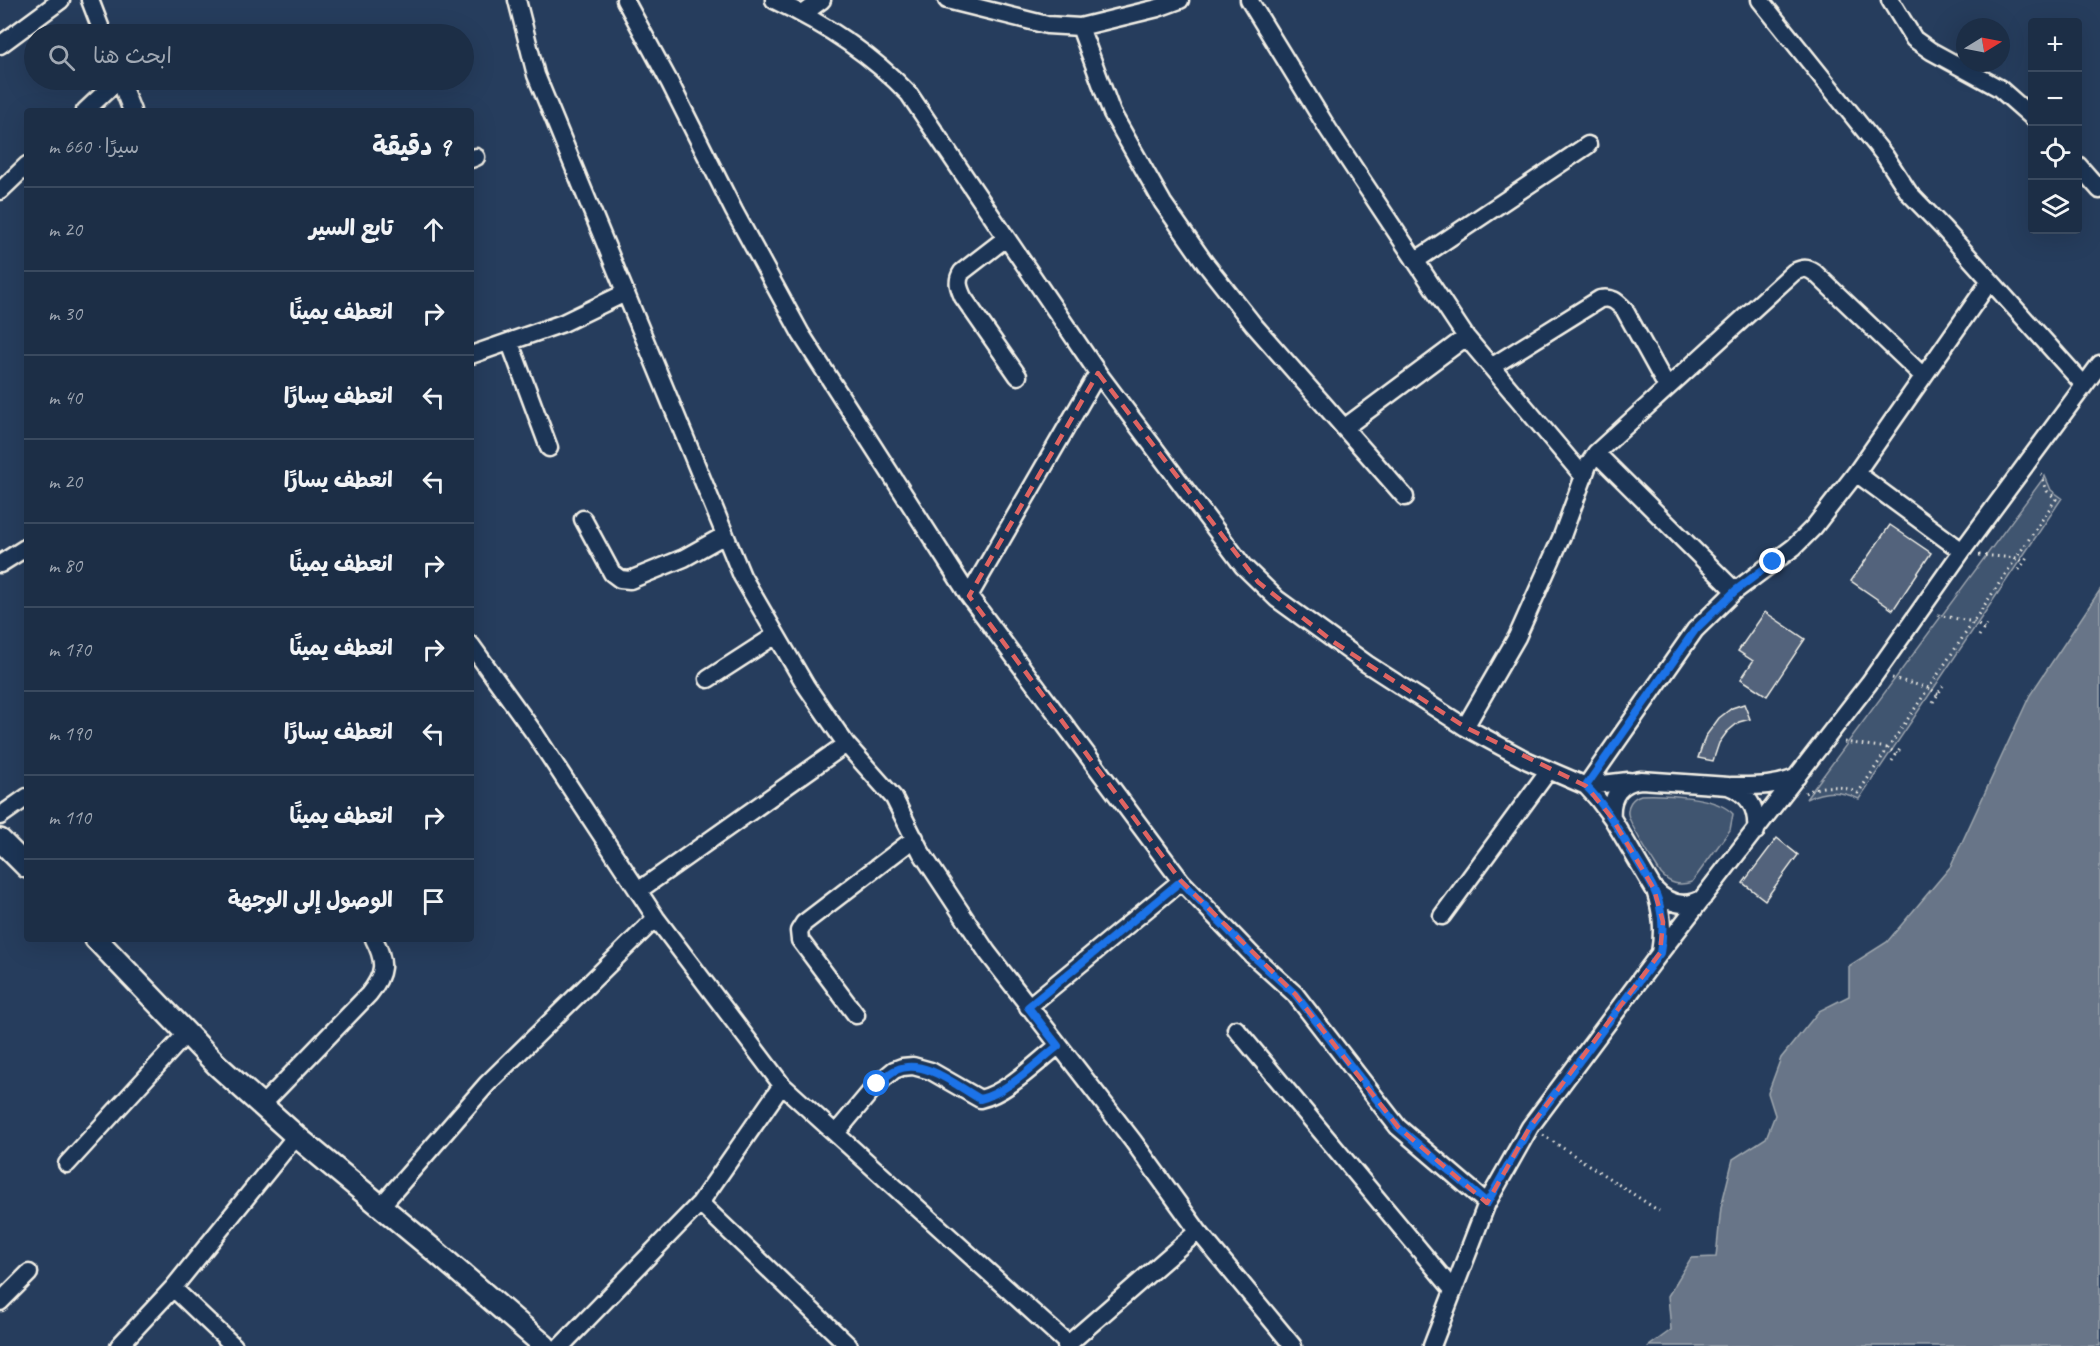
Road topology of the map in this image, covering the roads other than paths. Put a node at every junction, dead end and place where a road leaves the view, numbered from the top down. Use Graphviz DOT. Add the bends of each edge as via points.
graph roads {
  1 [pos="61,0"];
  2 [pos="90,0"];
  3 [pos="518,0"];
  4 [pos="625,0"];
  5 [pos="774,0"];
  6 [pos="822,0"];
  7 [pos="947,0"];
  8 [pos="1180,0"];
  9 [pos="1249,0"];
  10 [pos="1760,0"];
  11 [pos="1890,0"];
  12 [pos="803,14"];
  13 [pos="28,24"];
  14 [pos="99,24"];
  15 [pos="24,27"];
  16 [pos="1080,27"];
  17 [pos="0,45"];
  18 [pos="108,90"];
  19 [pos="123,90"];
  20 [pos="88,108"];
  21 [pos="131,108"];
  22 [pos="2028,113"];
  23 [pos="1588,145"];
  24 [pos="24,168"];
  25 [pos="2082,170"];
  26 [pos="2100,190"];
  27 [pos="0,191"];
  28 [pos="1006,238"];
  29 [pos="1415,261"];
  30 [pos="1990,281"];
  31 [pos="625,293"];
  32 [pos="1466,337"];
  33 [pos="510,343"];
  34 [pos="474,354"];
  35 [pos="2100,364"];
  36 [pos="1491,367"];
  37 [pos="1098,374"];
  38 [pos="1018,376"];
  39 [pos="1923,376"];
  40 [pos="2084,385"];
  41 [pos="1667,387"];
  42 [pos="1344,429"];
  43 [pos="549,448"];
  44 [pos="1596,453"];
  45 [pos="1856,473"];
  46 [pos="1584,477"];
  47 [pos="1406,497"];
  48 [pos="583,519"];
  49 [pos="726,535"];
  50 [pos="24,549"];
  51 [pos="1962,551"];
  52 [pos="0,564"];
  53 [pos="1735,591"];
  54 [pos="969,596"];
  55 [pos="776,636"];
  56 [pos="474,649"];
  57 [pos="708,679"];
  58 [pos="1466,727"];
  59 [pos="846,744"];
  60 [pos="1549,770"];
  61 [pos="1798,776"];
  62 [pos="1632,781"];
  63 [pos="1586,786"];
  64 [pos="1728,786"];
  65 [pos="24,799"];
  66 [pos="0,816"];
  67 [pos="1612,818"];
  68 [pos="1756,831"];
  69 [pos="915,838"];
  70 [pos="0,840"];
  71 [pos="24,864"];
  72 [pos="1181,881"];
  73 [pos="1654,889"];
  74 [pos="638,891"];
  75 [pos="1703,898"];
  76 [pos="1442,916"];
  77 [pos="656,918"];
  78 [pos="99,942"];
  79 [pos="376,942"];
  80 [pos="1660,953"];
  81 [pos="1028,1007"];
  82 [pos="856,1015"];
  83 [pos="1236,1029"];
  84 [pos="186,1034"];
  85 [pos="1058,1046"];
  86 [pos="782,1085"];
  87 [pos="262,1106"];
  88 [pos="836,1133"];
  89 [pos="296,1136"];
  90 [pos="67,1164"];
  91 [pos="700,1203"];
  92 [pos="1487,1203"];
  93 [pos="381,1206"];
  94 [pos="1198,1231"];
  95 [pos="29,1273"];
  96 [pos="172,1288"];
  97 [pos="1453,1290"];
  98 [pos="0,1302"];
  99 [pos="1067,1345"];
  100 [pos="118,1346"];
  101 [pos="234,1346"];
  102 [pos="545,1346"];
  103 [pos="561,1346"];
  104 [pos="849,1346"];
  105 [pos="1293,1346"];
  106 [pos="1432,1346"];
  1 -- 13 [label="street"];
  2 -- 14 [label="street"];
  3 -- 31 [label="street" via="536,75"];
  4 -- 54 [label="street" via="801,334"];
  5 -- 12 [label="street"];
  6 -- 12 [label="street"];
  7 -- 16 [label="street" via="1047,25"];
  8 -- 16 [label="street"];
  9 -- 29 [label="street"];
  10 -- 30 [label="street" via="1885,156 1909,194"];
  11 -- 22 [label="street" via="1914,39 1999,88"];
  12 -- 28 [label="street" via="873,60 909,94"];
  15 -- 17 [label="street"];
  16 -- 42 [label="street" via="1112,113 1163,203 1253,324"];
  18 -- 20 [label="street"];
  19 -- 21 [label="street"];
  23 -- 29 [label="street"];
  24 -- 27 [label="street"];
  25 -- 26 [label="street"];
  28 -- 37 [label="street"];
  28 -- 38 [label="street" via="962,272 958,285"];
  29 -- 32 [label="street"];
  30 -- 39 [label="street"];
  30 -- 40 [label="street"];
  31 -- 33 [label="street"];
  31 -- 49 [label="street"];
  32 -- 36 [label="street"];
  32 -- 42 [label="street"];
  33 -- 34 [label="street"];
  33 -- 43 [label="street"];
  35 -- 40 [label="street"];
  36 -- 41 [label="street" via="1608,297 1624,309"];
  36 -- 46 [label="street"];
  37 -- 54 [label="street"];
  37 -- 58 [label="street" via="1258,582 1332,640"];
  39 -- 41 [label="street" via="1815,273 1803,268"];
  39 -- 45 [label="street"];
  40 -- 51 [label="street"];
  41 -- 44 [label="street"];
  42 -- 47 [label="street"];
  44 -- 46 [label="street"];
  44 -- 53 [label="street"];
  45 -- 51 [label="street"];
  45 -- 53 [label="street" via="1794,547"];
  46 -- 58 [label="street" via="1517,637"];
  48 -- 49 [label="street" via="612,573 620,579 630,580 684,558"];
  49 -- 55 [label="street" via="742,576"];
  50 -- 52 [label="street"];
  51 -- 61 [label="street"];
  53 -- 63 [label="street" via="1695,630"];
  54 -- 72 [label="street"];
  55 -- 57 [label="street"];
  55 -- 59 [label="street"];
  56 -- 74 [label="street"];
  58 -- 60 [label="street"];
  59 -- 69 [label="street" via="894,798"];
  59 -- 74 [label="street"];
  60 -- 63 [label="street"];
  60 -- 76 [label="street"];
  61 -- 64 [label="street" via="1770,785"];
  61 -- 68 [label="street"];
  62 -- 63 [label="street"];
  62 -- 64 [label="street"];
  62 -- 67 [label="street" via="1617,791"];
  63 -- 67 [label="street"];
  64 -- 68 [label="street" via="1739,790 1754,807"];
  65 -- 66 [label="street"];
  67 -- 73 [label="street"];
  68 -- 75 [label="street"];
  69 -- 81 [label="street" via="953,902"];
  69 -- 82 [label="street" via="799,930 806,949"];
  70 -- 71 [label="main road"];
  72 -- 81 [label="street"];
  72 -- 92 [label="street" via="1295,994 1398,1127"];
  73 -- 75 [label="street" via="1673,903 1684,905"];
  73 -- 80 [label="street" via="1663,922"];
  74 -- 77 [label="street"];
  75 -- 80 [label="street"];
  77 -- 86 [label="street"];
  77 -- 93 [label="street" via="487,1084"];
  78 -- 84 [label="main road"];
  79 -- 87 [label="street" via="383,964 380,980"];
  80 -- 92 [label="street" via="1530,1127"];
  81 -- 85 [label="street"];
  83 -- 97 [label="street"];
  84 -- 87 [label="main road"];
  84 -- 90 [label="street"];
  85 -- 88 [label="street" via="1007,1086 980,1099 931,1071 913,1066 894,1070 877,1084"];
  85 -- 94 [label="street"];
  86 -- 88 [label="street"];
  86 -- 91 [label="street"];
  87 -- 89 [label="main road"];
  88 -- 99 [label="street"];
  89 -- 93 [label="main road"];
  89 -- 96 [label="street"];
  91 -- 103 [label="street"];
  91 -- 104 [label="street"];
  92 -- 97 [label="street"];
  93 -- 102 [label="main road"];
  94 -- 99 [label="street"];
  94 -- 105 [label="street"];
  95 -- 98 [label="street"];
  96 -- 100 [label="street"];
  96 -- 101 [label="street"];
  97 -- 106 [label="street"];
}
